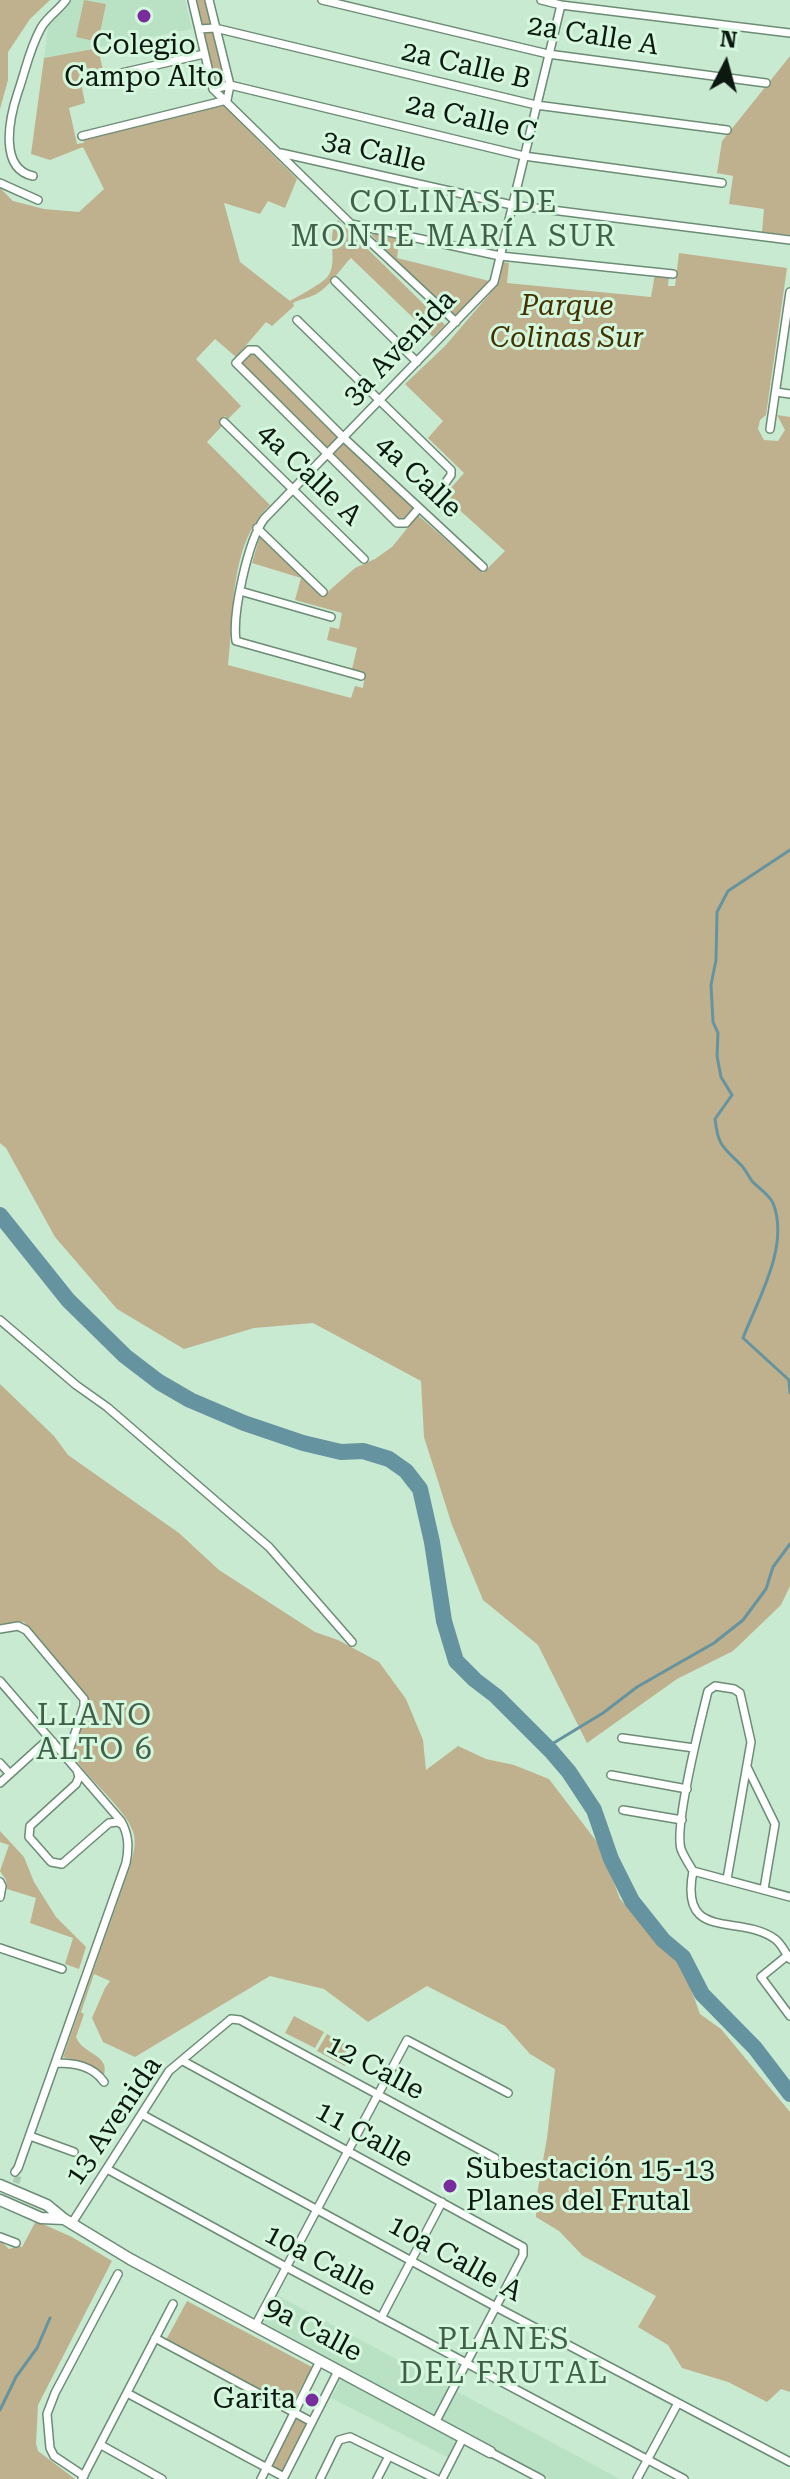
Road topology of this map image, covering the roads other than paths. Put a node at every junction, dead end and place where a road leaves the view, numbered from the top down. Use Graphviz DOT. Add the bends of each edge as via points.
graph roads {
  1 [pos="66,0"];
  2 [pos="192,0"];
  3 [pos="209,0"];
  4 [pos="322,0"];
  5 [pos="541,0"];
  6 [pos="561,5"];
  7 [pos="215,28"];
  8 [pos="199,29"];
  9 [pos="790,33"];
  10 [pos="204,54"];
  11 [pos="548,54"];
  12 [pos="91,80"];
  13 [pos="766,83"];
  14 [pos="230,85"];
  15 [pos="213,89"];
  16 [pos="227,100"];
  17 [pos="536,105"];
  18 [pos="727,130"];
  19 [pos="82,136"];
  20 [pos="281,153"];
  21 [pos="524,156"];
  22 [pos="33,176"];
  23 [pos="0,183"];
  24 [pos="722,183"];
  25 [pos="38,200"];
  26 [pos="512,205"];
  27 [pos="351,224"];
  28 [pos="790,240"];
  29 [pos="500,256"];
  30 [pos="673,274"];
  31 [pos="335,281"];
  32 [pos="790,292"];
  33 [pos="297,320"];
  34 [pos="456,322"];
  35 [pos="786,342"];
  36 [pos="417,362"];
  37 [pos="776,392"];
  38 [pos="790,394"];
  39 [pos="380,400"];
  40 [pos="224,422"];
  41 [pos="770,429"];
  42 [pos="344,438"];
  43 [pos="327,454"];
  44 [pos="446,482"];
  45 [pos="293,490"];
  46 [pos="419,508"];
  47 [pos="257,528"];
  48 [pos="364,559"];
  49 [pos="483,567"];
  50 [pos="240,591"];
  51 [pos="323,592"];
  52 [pos="331,617"];
  53 [pos="361,676"];
  54 [pos="0,1320"];
  55 [pos="0,1629"];
  56 [pos="352,1642"];
  57 [pos="0,1681"];
  58 [pos="622,1738"];
  59 [pos="55,1744"];
  60 [pos="694,1748"];
  61 [pos="0,1763"];
  62 [pos="746,1765"];
  63 [pos="74,1766"];
  64 [pos="10,1774"];
  65 [pos="611,1775"];
  66 [pos="0,1783"];
  67 [pos="687,1789"];
  68 [pos="623,1810"];
  69 [pos="682,1820"];
  70 [pos="124,1826"];
  71 [pos="693,1871"];
  72 [pos="727,1879"];
  73 [pos="0,1882"];
  74 [pos="764,1889"];
  75 [pos="0,1897"];
  76 [pos="790,1897"];
  77 [pos="0,1948"];
  78 [pos="789,1956"];
  79 [pos="62,1969"];
  80 [pos="790,2016"];
  81 [pos="234,2018"];
  82 [pos="183,2061"];
  83 [pos="56,2063"];
  84 [pos="104,2082"];
  85 [pos="508,2093"];
  86 [pos="378,2095"];
  87 [pos="143,2115"];
  88 [pos="30,2136"];
  89 [pos="74,2152"];
  90 [pos="348,2152"];
  91 [pos="495,2158"];
  92 [pos="107,2169"];
  93 [pos="17,2171"];
  94 [pos="10,2186"];
  95 [pos="0,2200"];
  96 [pos="442,2202"];
  97 [pos="317,2210"];
  98 [pos="68,2221"];
  99 [pos="0,2237"];
  100 [pos="16,2243"];
  101 [pos="412,2261"];
  102 [pos="286,2267"];
  103 [pos="118,2274"];
  104 [pos="173,2304"];
  105 [pos="496,2307"];
  106 [pos="381,2318"];
  107 [pos="255,2326"];
  108 [pos="155,2338"];
  109 [pos="320,2361"];
  110 [pos="466,2363"];
  111 [pos="338,2371"];
  112 [pos="127,2393"];
  113 [pos="678,2403"];
  114 [pos="295,2413"];
  115 [pos="312,2422"];
  116 [pos="435,2423"];
  117 [pos="463,2438"];
  118 [pos="101,2445"];
  119 [pos="490,2452"];
  120 [pos="389,2456"];
  121 [pos="647,2460"];
  122 [pos="790,2462"];
  123 [pos="267,2467"];
  124 [pos="83,2478"];
  125 [pos="284,2478"];
  126 [pos="162,2479"];
  127 [pos="261,2479"];
  128 [pos="320,2479"];
  129 [pos="377,2479"];
  130 [pos="439,2479"];
  131 [pos="541,2479"];
  132 [pos="637,2479"];
  133 [pos="684,2479"];
  1 -- 22 [label="street" via="29,51 1,138 5,160 19,173"];
  2 -- 8 [label="street"];
  3 -- 7 [label="street"];
  4 -- 11 [label="street, 2a Calle A"];
  5 -- 6 [label="street"];
  6 -- 9 [label="street"];
  6 -- 11 [label="street, 3a Avenida"];
  7 -- 8 [label="street, 2a Calle B"];
  7 -- 14 [label="street"];
  7 -- 17 [label="street, 2a Calle B"];
  8 -- 10 [label="street"];
  10 -- 12 [label="street"];
  10 -- 15 [label="street"];
  11 -- 13 [label="street, 2a Calle A"];
  11 -- 17 [label="street, 3a Avenida"];
  14 -- 15 [label="street, 2a Calle C"];
  14 -- 16 [label="street"];
  14 -- 21 [label="street, 2a Calle C"];
  15 -- 16 [label="street"];
  16 -- 19 [label="street"];
  16 -- 20 [label="street"];
  17 -- 18 [label="street, 2a Calle B"];
  17 -- 21 [label="street, 3a Avenida"];
  20 -- 26 [label="street, 3a Calle"];
  20 -- 27 [label="street"];
  21 -- 24 [label="street, 2a Calle C"];
  21 -- 26 [label="street, 3a Avenida"];
  23 -- 25 [label="street"];
  26 -- 28 [label="street, 3a Calle"];
  26 -- 29 [label="street, 3a Avenida"];
  27 -- 29 [label="street"];
  27 -- 34 [label="street"];
  29 -- 30 [label="street"];
  29 -- 34 [label="street, 3a Avenida" via="494,282"];
  31 -- 36 [label="street"];
  32 -- 35 [label="street"];
  33 -- 39 [label="street"];
  34 -- 36 [label="street, 3a Avenida"];
  35 -- 37 [label="street"];
  36 -- 39 [label="street, 3a Avenida"];
  37 -- 38 [label="street"];
  37 -- 41 [label="street"];
  39 -- 42 [label="street, 3a Avenida"];
  39 -- 44 [label="street" via="451,470"];
  40 -- 45 [label="street, 4a Calle A"];
  42 -- 43 [label="street, 3a Avenida"];
  42 -- 43 [label="street, 4a Calle" via="256,350 249,350 236,363"];
  42 -- 46 [label="street, 4a Calle"];
  43 -- 45 [label="street, 3a Avenida"];
  43 -- 46 [label="street, 4a Calle" via="397,523 406,523"];
  45 -- 47 [label="street, 3a Avenida"];
  45 -- 48 [label="street, 4a Calle A"];
  46 -- 49 [label="street, 4a Calle"];
  47 -- 50 [label="street, 3a Avenida"];
  47 -- 51 [label="street"];
  50 -- 52 [label="street"];
  50 -- 53 [label="street, 3a Avenida" via="236,641"];
  54 -- 56 [label="street" via="269,1547"];
  55 -- 63 [label="street" via="26,1630 84,1699 69,1751"];
  57 -- 59 [label="street"];
  58 -- 60 [label="street"];
  59 -- 63 [label="street"];
  59 -- 64 [label="street" via="43,1744"];
  60 -- 62 [label="street" via="708,1691 715,1686 734,1689 742,1697 751,1734"];
  60 -- 67 [label="street"];
  61 -- 64 [label="street"];
  62 -- 72 [label="street"];
  62 -- 74 [label="street" via="775,1824"];
  63 -- 70 [label="street"];
  63 -- 70 [label="street" via="76,1784 30,1826 29,1837 59,1865 109,1823"];
  64 -- 66 [label="street"];
  65 -- 67 [label="street"];
  67 -- 69 [label="street"];
  68 -- 69 [label="street"];
  69 -- 71 [label="street" via="680,1847"];
  70 -- 83 [label="street" via="126,1863"];
  71 -- 72 [label="street"];
  71 -- 78 [label="street" via="691,1899 706,1920 777,1940"];
  72 -- 74 [label="street"];
  73 -- 75 [label="street"];
  74 -- 76 [label="street"];
  77 -- 79 [label="street"];
  78 -- 80 [label="street" via="761,1977"];
  81 -- 82 [label="street, 13 Avenida"];
  81 -- 86 [label="street, 12 Calle"];
  82 -- 87 [label="street, 13 Avenida" via="169,2071"];
  82 -- 90 [label="street, 11 Calle"];
  83 -- 84 [label="street" via="87,2068"];
  83 -- 88 [label="street"];
  85 -- 86 [label="street" via="408,2040"];
  86 -- 90 [label="street"];
  86 -- 91 [label="street, 12 Calle"];
  87 -- 92 [label="street, 13 Avenida"];
  87 -- 97 [label="street, 10a Calle A"];
  88 -- 89 [label="street"];
  88 -- 93 [label="street"];
  90 -- 96 [label="street, 11 Calle"];
  90 -- 97 [label="street"];
  92 -- 98 [label="street, 13 Avenida"];
  92 -- 102 [label="street, 10a Calle"];
  94 -- 98 [label="street, 9a Calle"];
  95 -- 98 [label="street" via="41,2218"];
  96 -- 101 [label="street"];
  96 -- 105 [label="street, 11 Calle" via="524,2248"];
  97 -- 101 [label="street, 10a Calle A"];
  97 -- 102 [label="street"];
  98 -- 107 [label="street, 9a Calle"];
  99 -- 100 [label="street"];
  101 -- 105 [label="street, 10a Calle A"];
  101 -- 106 [label="street"];
  102 -- 106 [label="street, 10a Calle"];
  102 -- 107 [label="street"];
  103 -- 124 [label="street" via="47,2414 54,2456"];
  104 -- 108 [label="street"];
  105 -- 110 [label="street"];
  105 -- 113 [label="street, 10a Calle A"];
  106 -- 110 [label="street, 10a Calle"];
  107 -- 109 [label="street, 9a Calle"];
  108 -- 112 [label="street"];
  108 -- 114 [label="street"];
  109 -- 111 [label="street, 9a Calle"];
  109 -- 114 [label="street"];
  110 -- 116 [label="street"];
  110 -- 121 [label="street, 10a Calle"];
  111 -- 115 [label="street"];
  111 -- 116 [label="street, 9a Calle"];
  112 -- 118 [label="street"];
  112 -- 123 [label="street"];
  113 -- 121 [label="street"];
  113 -- 122 [label="street, 10a Calle A"];
  114 -- 115 [label="street"];
  114 -- 123 [label="street"];
  115 -- 125 [label="street"];
  116 -- 117 [label="street, 9a Calle"];
  117 -- 119 [label="street, 9a Calle"];
  117 -- 130 [label="street"];
  118 -- 124 [label="street"];
  118 -- 126 [label="street"];
  119 -- 131 [label="street, 9a Calle"];
  120 -- 128 [label="street" via="343,2437"];
  120 -- 129 [label="street"];
  120 -- 130 [label="street"];
  121 -- 132 [label="street"];
  121 -- 133 [label="street, 10a Calle"];
  123 -- 125 [label="street"];
  123 -- 127 [label="street"];
}
